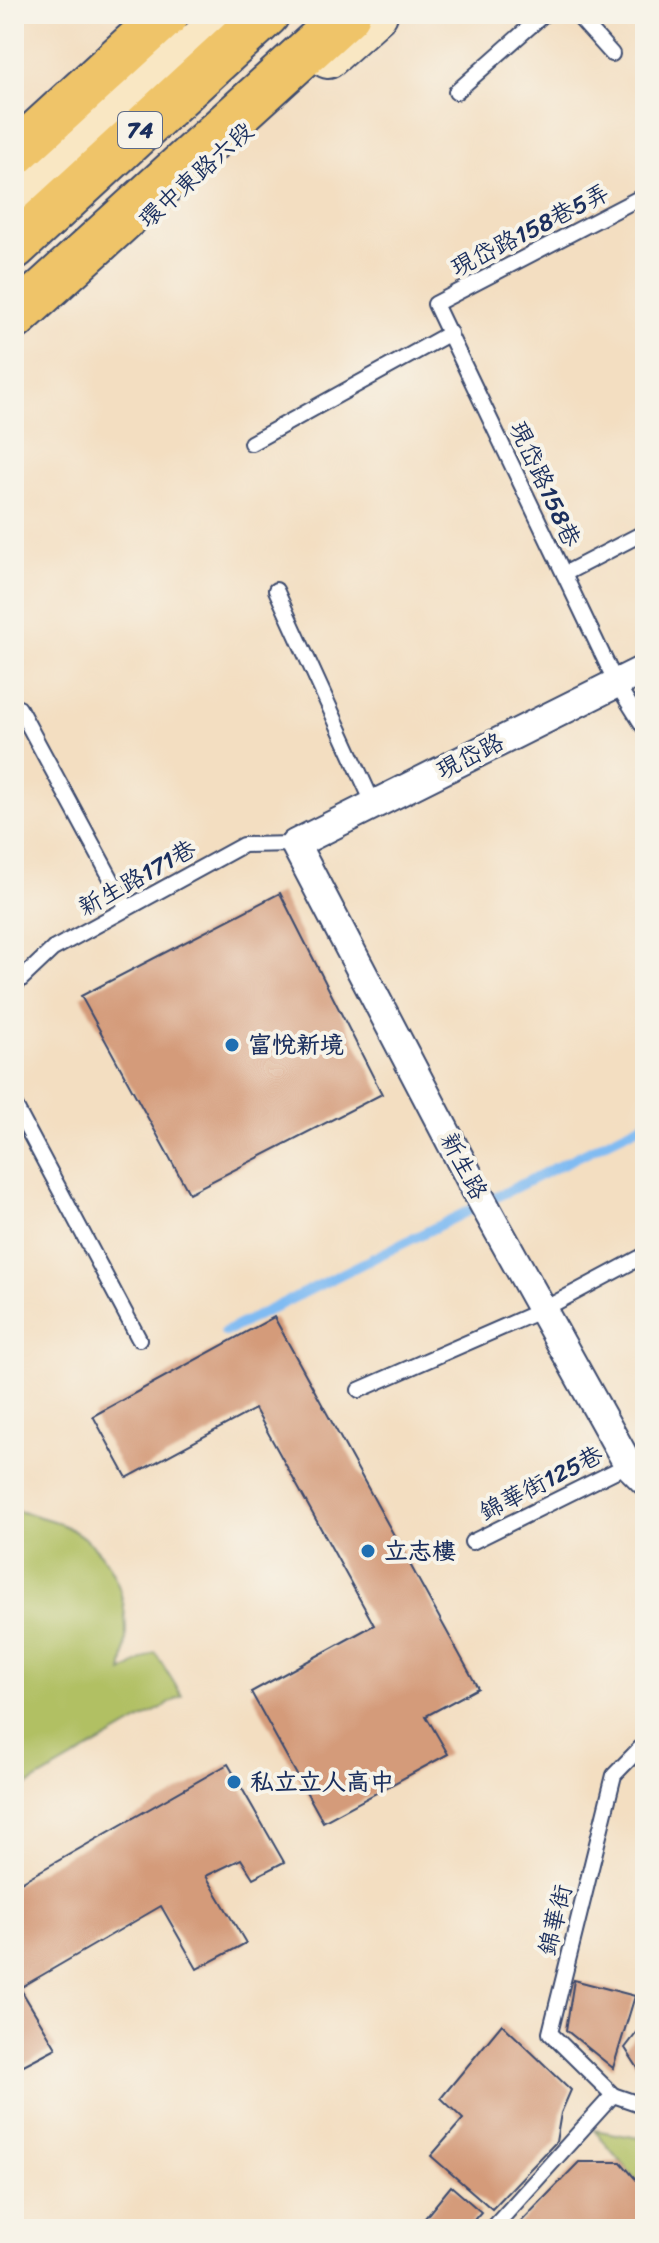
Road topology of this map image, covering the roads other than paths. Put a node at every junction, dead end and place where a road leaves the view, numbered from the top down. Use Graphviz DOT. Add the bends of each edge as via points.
graph roads {
  1 [pos="167,14"];
  2 [pos="229,14"];
  3 [pos="267,14"];
  4 [pos="348,14"];
  5 [pos="377,14"];
  6 [pos="544,14"];
  7 [pos="576,14"];
  8 [pos="612,54"];
  9 [pos="456,92"];
  10 [pos="14,154"];
  11 [pos="645,195"];
  12 [pos="14,207"];
  13 [pos="14,247"];
  14 [pos="435,304"];
  15 [pos="14,318"];
  16 [pos="450,333"];
  17 [pos="14,337"];
  18 [pos="251,443"];
  19 [pos="645,532"];
  20 [pos="564,574"];
  21 [pos="276,590"];
  22 [pos="645,669"];
  23 [pos="616,683"];
  24 [pos="19,708"];
  25 [pos="645,729"];
  26 [pos="374,805"];
  27 [pos="295,844"];
  28 [pos="127,908"];
  29 [pos="14,986"];
  30 [pos="14,1104"];
  31 [pos="645,1255"];
  32 [pos="542,1310"];
  33 [pos="139,1339"];
  34 [pos="359,1390"];
  35 [pos="639,1467"];
  36 [pos="472,1542"];
  37 [pos="645,1743"];
  38 [pos="613,2095"];
  39 [pos="645,2106"];
  40 [pos="492,2229"];
  1 -- 10 [label="highway"];
  2 -- 12 [label="street"];
  3 -- 13 [label="highway, 74"];
  4 -- 15 [label="highway"];
  5 -- 17 [label="street, 環中東路六段"];
  6 -- 9 [label="lane"];
  7 -- 8 [label="lane"];
  11 -- 14 [label="lane, 現岱路158巷5弄"];
  14 -- 16 [label="lane, 現岱路158巷"];
  16 -- 18 [label="lane"];
  16 -- 20 [label="lane, 現岱路158巷"];
  19 -- 20 [label="lane"];
  20 -- 23 [label="lane, 現岱路158巷"];
  21 -- 26 [label="lane"];
  22 -- 23 [label="street, 現岱路"];
  23 -- 25 [label="lane, 現岱路158巷"];
  23 -- 26 [label="street, 現岱路"];
  24 -- 28 [label="lane"];
  26 -- 27 [label="street, 現岱路"];
  27 -- 28 [label="lane, 新生路171巷" via="243,845"];
  27 -- 32 [label="street, 新生路"];
  28 -- 29 [label="lane, 新生路171巷" via="53,949"];
  30 -- 33 [label="lane"];
  31 -- 32 [label="lane"];
  32 -- 34 [label="lane"];
  32 -- 35 [label="street, 新生路"];
  35 -- 36 [label="lane, 錦華街125巷"];
  37 -- 38 [label="lane, 錦華街" via="614,1775 550,2033"];
  38 -- 39 [label="lane"];
  38 -- 40 [label="lane"];
}
